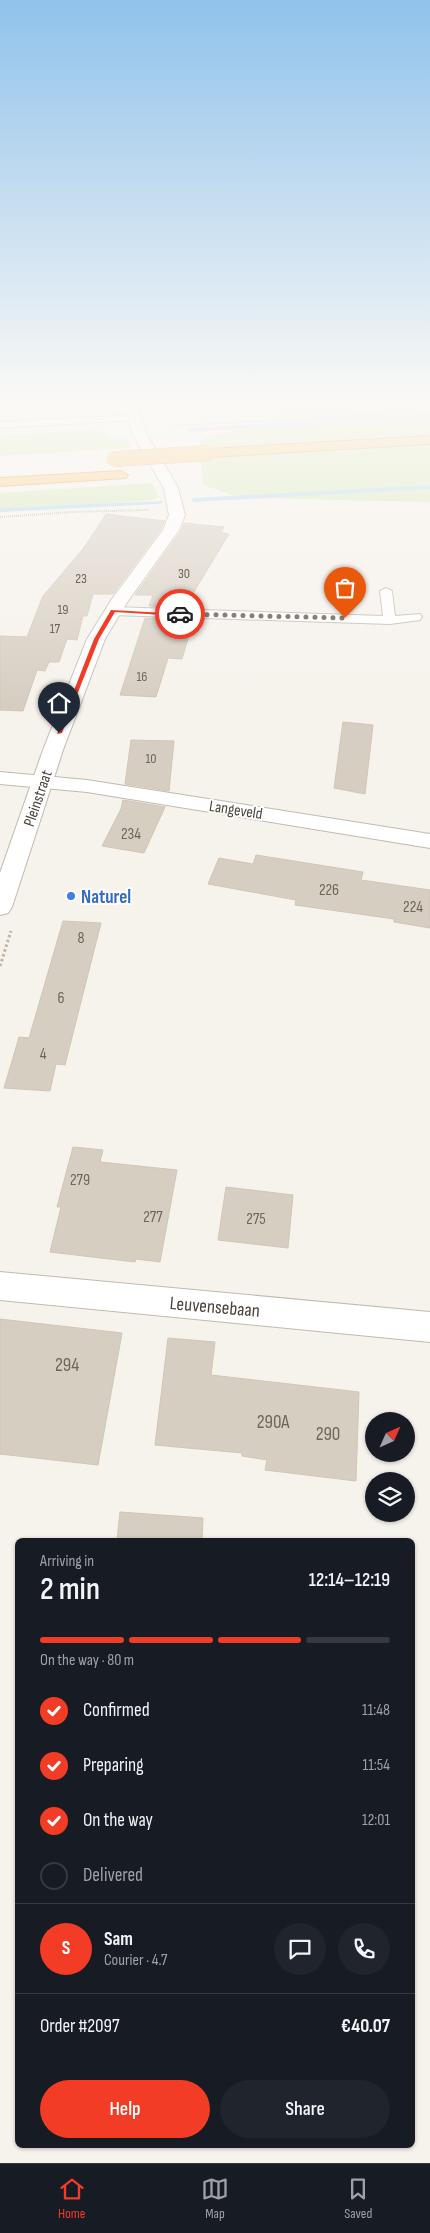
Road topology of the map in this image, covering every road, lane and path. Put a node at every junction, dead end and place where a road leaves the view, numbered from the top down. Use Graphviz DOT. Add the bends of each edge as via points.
graph roads {
  1 [pos="175,501"];
  2 [pos="149,510"];
  3 [pos="0,517"];
  4 [pos="386,591"];
  5 [pos="113,611"];
  6 [pos="416,617"];
  7 [pos="390,620"];
  8 [pos="0,778"];
  9 [pos="42,782"];
  10 [pos="430,841"];
  11 [pos="0,906"];
  12 [pos="0,1286"];
  13 [pos="430,1327"];
  1 -- 5 [label="street, Pleinstraat" via="177,516 169,534"];
  2 -- 3 [label="path"];
  4 -- 7 [label="lane"];
  5 -- 7 [label="lane" via="345,614"];
  5 -- 9 [label="street, Pleinstraat" via="96,639"];
  6 -- 7 [label="lane"];
  8 -- 9 [label="street, Langeveld"];
  9 -- 10 [label="street, Langeveld" via="87,786"];
  9 -- 11 [label="street, Pleinstraat"];
  12 -- 13 [label="street, Leuvensebaan"];
}
